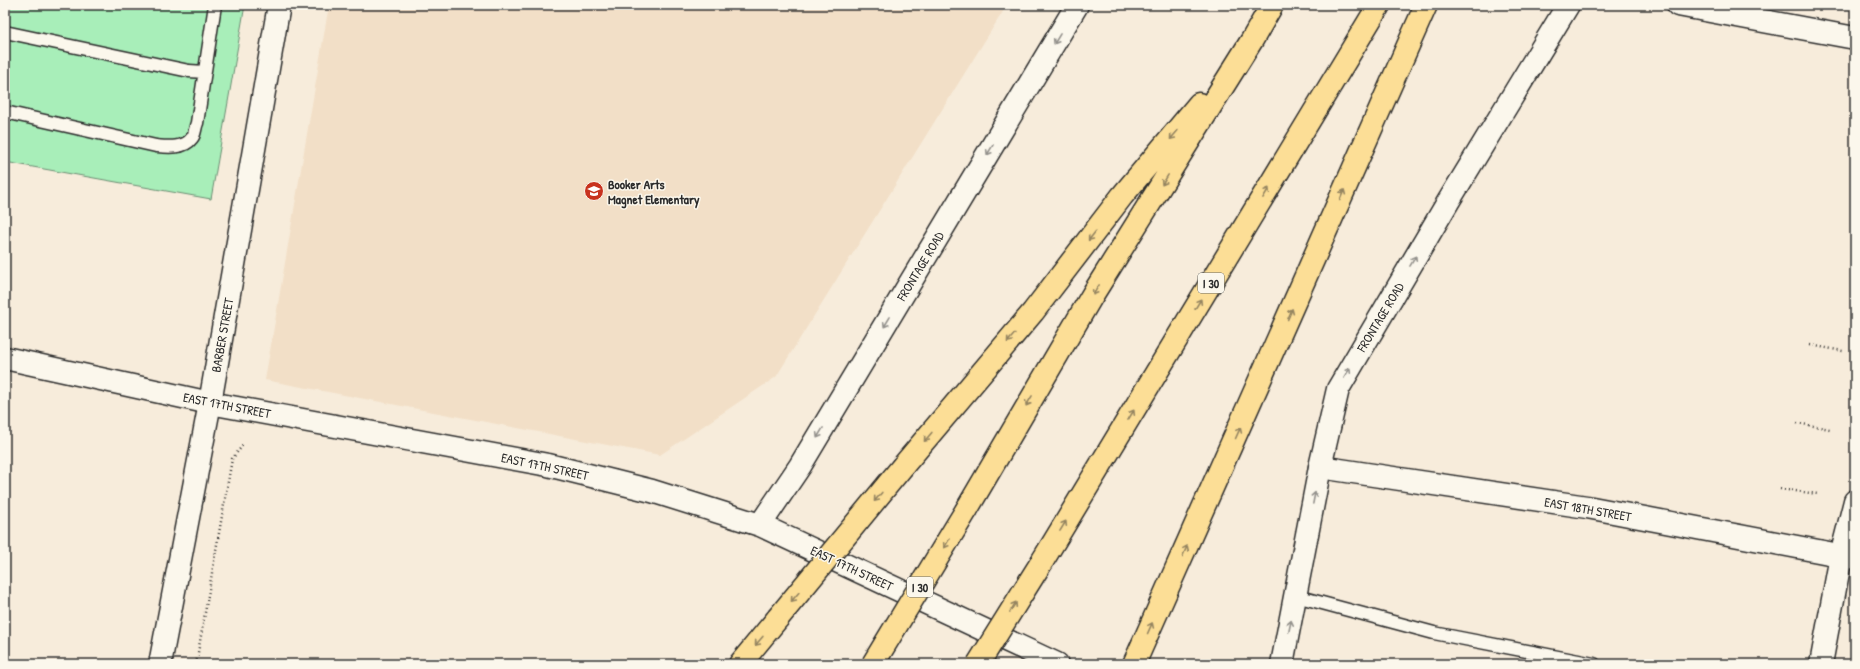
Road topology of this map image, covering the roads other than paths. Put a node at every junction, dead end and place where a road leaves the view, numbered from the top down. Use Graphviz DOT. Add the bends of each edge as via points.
graph roads {
  1 [pos="215,5"];
  2 [pos="278,5"];
  3 [pos="1076,5"];
  4 [pos="1272,5"];
  5 [pos="1379,5"];
  6 [pos="1426,5"];
  7 [pos="1568,5"];
  8 [pos="1678,5"];
  9 [pos="5,32"];
  10 [pos="1855,38"];
  11 [pos="1252,40"];
  12 [pos="205,72"];
  13 [pos="5,112"];
  14 [pos="5,358"];
  15 [pos="210,402"];
  16 [pos="1320,467"];
  17 [pos="1855,501"];
  18 [pos="760,525"];
  19 [pos="1848,557"];
  20 [pos="1296,596"];
  21 [pos="160,664"];
  22 [pos="740,664"];
  23 [pos="872,664"];
  24 [pos="978,664"];
  25 [pos="1057,664"];
  26 [pos="1134,664"];
  27 [pos="1282,664"];
  28 [pos="1594,664"];
  29 [pos="1821,664"];
  1 -- 12 [label="lane"];
  2 -- 15 [label="main road, BARBER STREET"];
  3 -- 18 [label="main road, FRONTAGE ROAD, one-way" via="800,466"];
  4 -- 11 [label="highway, I 30"];
  24 -- 5 [label="highway, I 30, one-way, bridge"];
  26 -- 6 [label="highway, one-way"];
  16 -- 7 [label="main road, FRONTAGE ROAD, one-way" via="1338,389"];
  8 -- 10 [label="main road"];
  9 -- 12 [label="lane" via="189,71"];
  11 -- 22 [label="highway, one-way, bridge" via="1122,196 1033,312"];
  11 -- 23 [label="highway, I 30, one-way, bridge" via="1093,294 967,509"];
  12 -- 13 [label="lane" via="192,138 173,147 156,146"];
  14 -- 15 [label="main road, EAST 17TH STREET"];
  15 -- 18 [label="main road, EAST 17TH STREET" via="548,465 652,491"];
  15 -- 21 [label="main road, BARBER STREET"];
  16 -- 19 [label="main road, EAST 18TH STREET" via="1587,508"];
  20 -- 16 [label="main road, FRONTAGE ROAD, one-way"];
  17 -- 19 [label="main road"];
  18 -- 25 [label="main road, EAST 17TH STREET"];
  19 -- 29 [label="main road"];
  27 -- 20 [label="main road, FRONTAGE ROAD, one-way"];
  20 -- 28 [label="lane" via="1434,633"];
}
